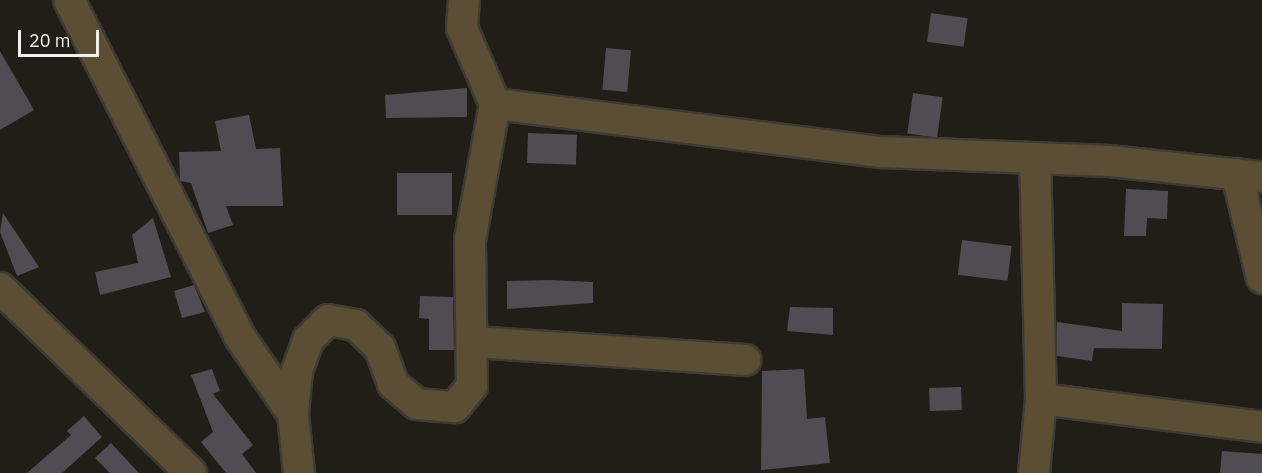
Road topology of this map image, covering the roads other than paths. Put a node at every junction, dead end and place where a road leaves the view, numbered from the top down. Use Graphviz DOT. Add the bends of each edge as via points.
graph roads {
  1 [pos="69,0"];
  2 [pos="464,0"];
  3 [pos="495,104"];
  4 [pos="1035,158"];
  5 [pos="1250,176"];
  6 [pos="1262,278"];
  7 [pos="0,288"];
  8 [pos="474,342"];
  9 [pos="746,360"];
  10 [pos="1041,399"];
  11 [pos="293,414"];
  12 [pos="1262,427"];
  13 [pos="191,473"];
  14 [pos="299,473"];
  15 [pos="1034,473"];
  1 -- 11 [label="street" via="240,337"];
  2 -- 3 [label="street" via="462,28"];
  3 -- 4 [label="street" via="882,152"];
  3 -- 8 [label="street" via="470,240"];
  4 -- 5 [label="street"];
  4 -- 10 [label="street"];
  5 -- 6 [label="street"];
  7 -- 13 [label="street"];
  8 -- 9 [label="street"];
  8 -- 11 [label="street" via="472,386 455,407 417,404 393,384 380,348 356,325 328,320 308,340 297,372"];
  10 -- 12 [label="street"];
  10 -- 15 [label="street"];
  11 -- 14 [label="street"];
}
